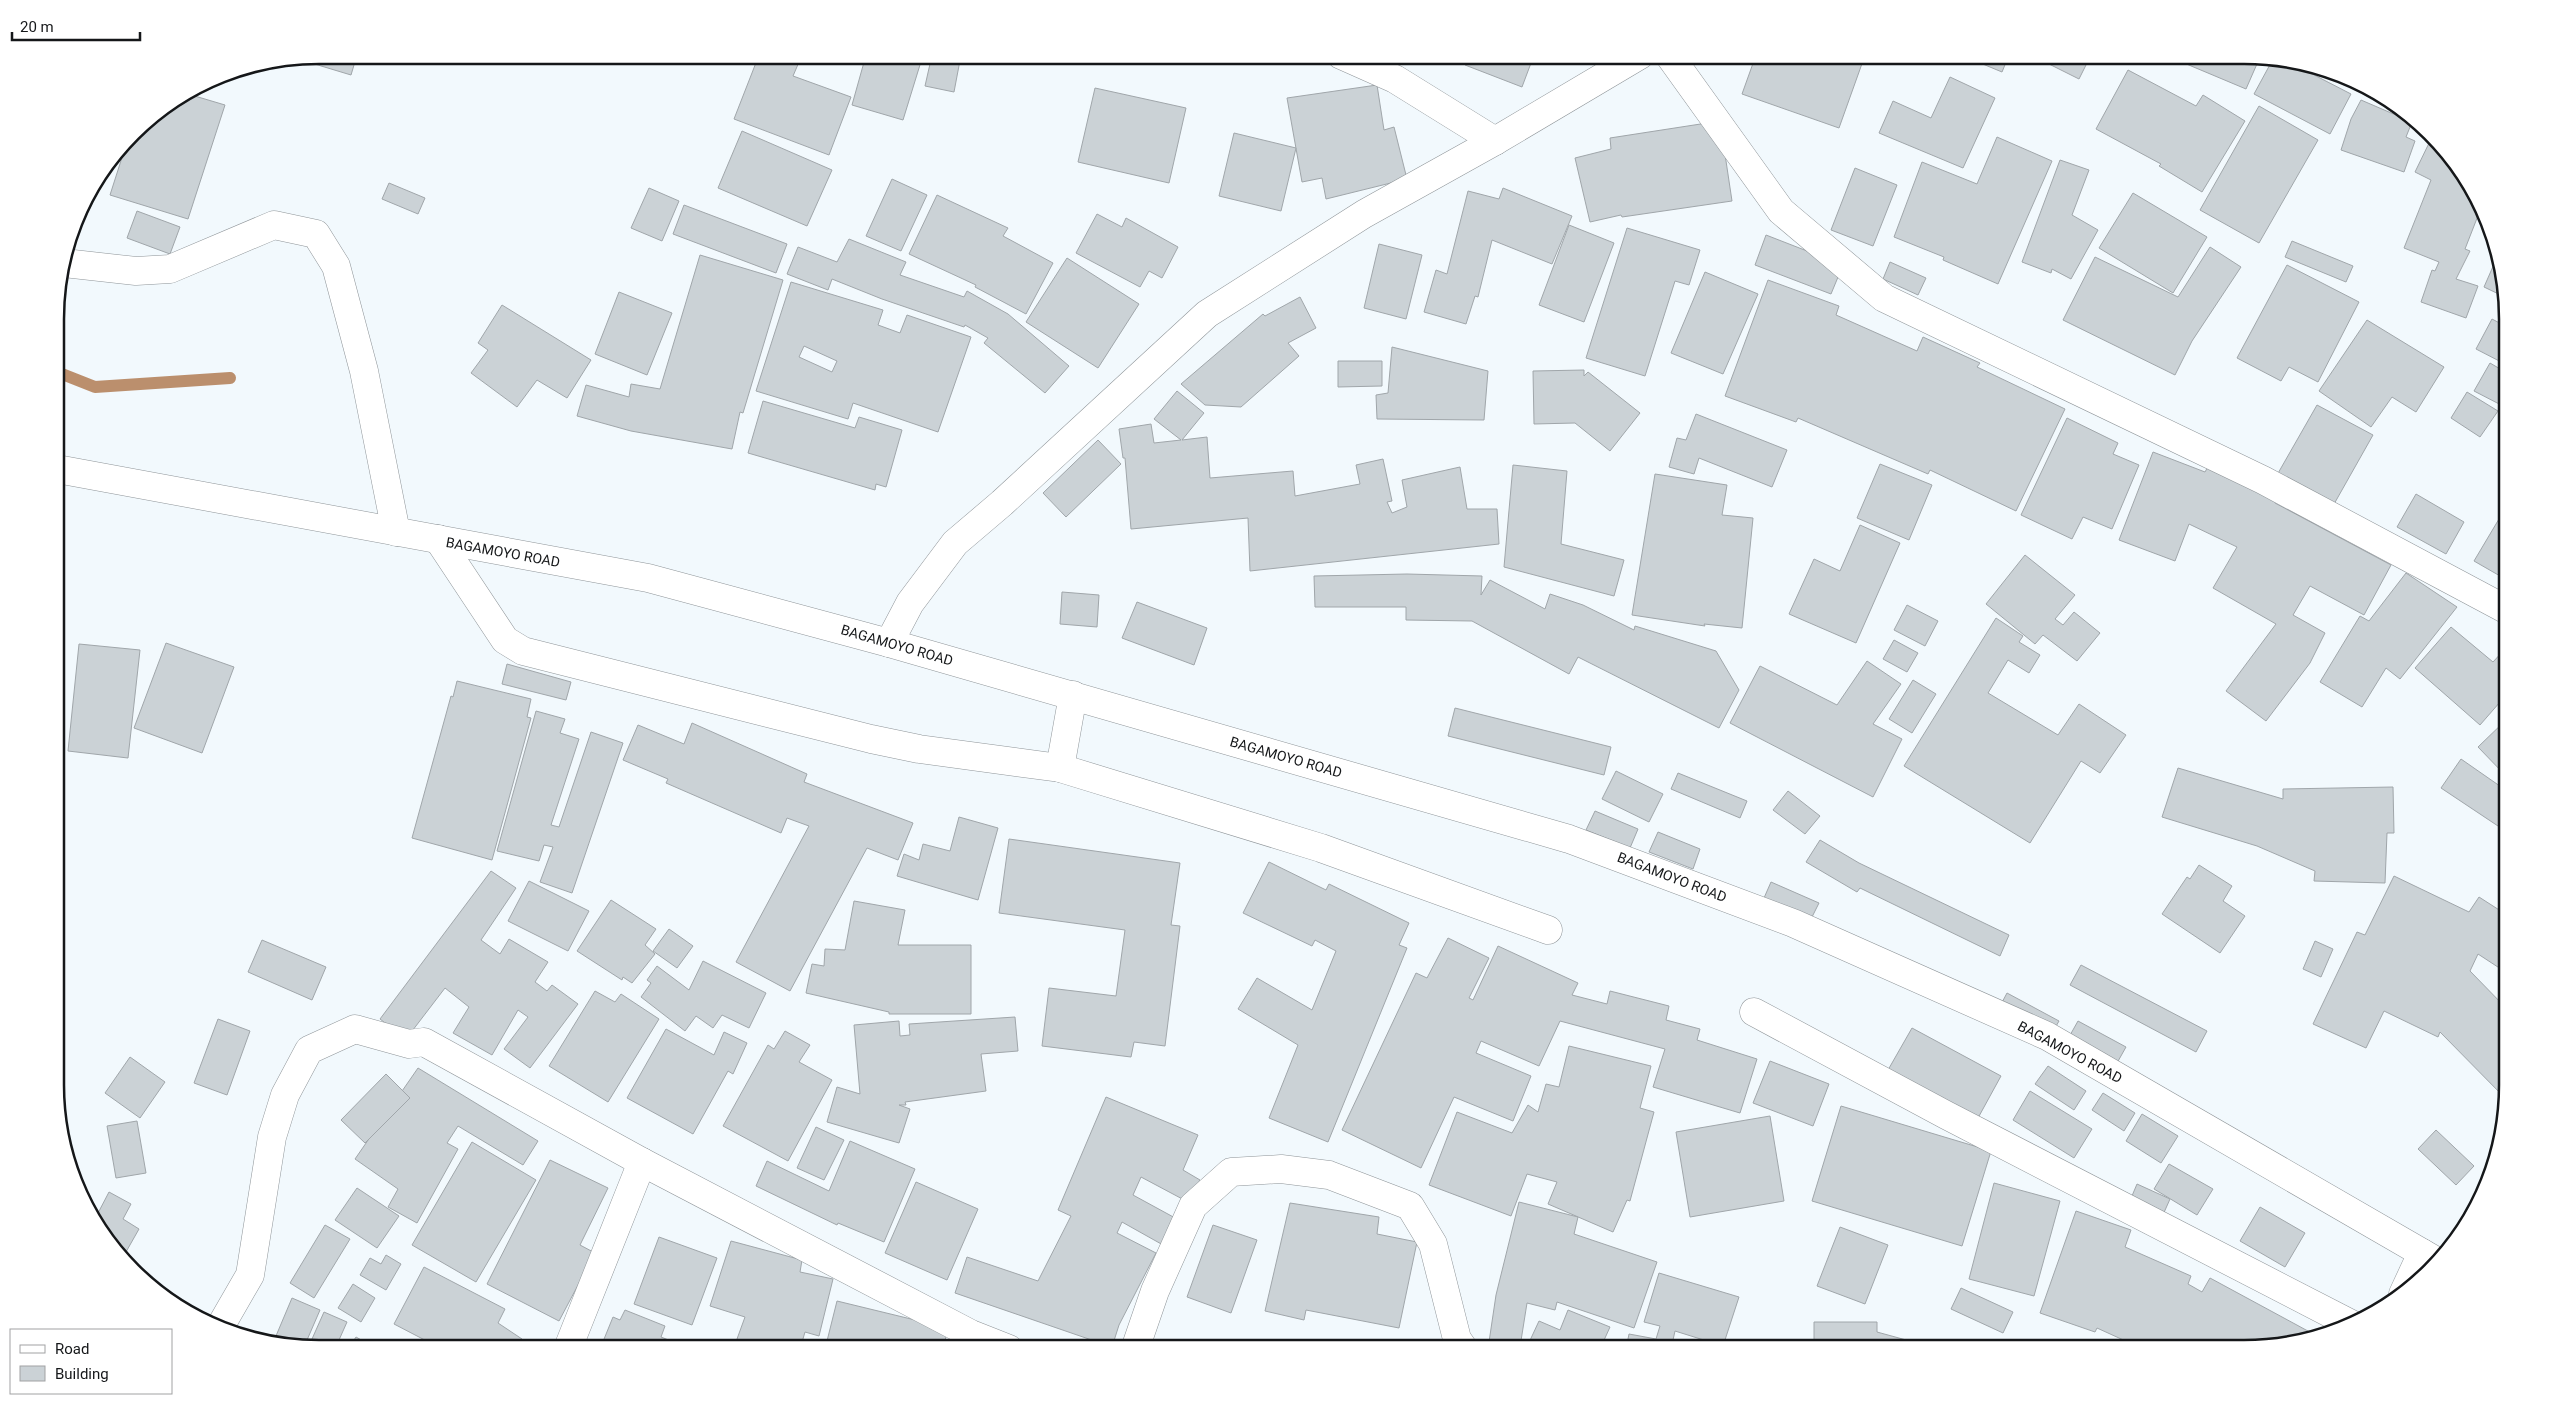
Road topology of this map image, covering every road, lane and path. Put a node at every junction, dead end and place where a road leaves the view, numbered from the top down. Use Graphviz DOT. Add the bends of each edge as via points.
graph roads {
  1 [pos="1361,64"];
  2 [pos="1625,64"];
  3 [pos="1675,64"];
  4 [pos="1495,141"];
  5 [pos="70,264"];
  6 [pos="64,470"];
  7 [pos="396,532"];
  8 [pos="438,539"];
  9 [pos="2499,606"];
  10 [pos="889,643"];
  11 [pos="1072,695"];
  12 [pos="1060,768"];
  13 [pos="1548,930"];
  14 [pos="1754,1012"];
  15 [pos="642,1162"];
  16 [pos="2430,1257"];
  17 [pos="2344,1320"];
  18 [pos="223,1322"];
  19 [pos="571,1340"];
  20 [pos="966,1340"];
  21 [pos="1138,1340"];
  22 [pos="1458,1340"];
  1 -- 4 [label="main road" via="1395,79"];
  2 -- 4 [label="main road"];
  3 -- 9 [label="main road" via="1781,211 1884,298 2263,480"];
  4 -- 10 [label="main road" via="1364,214 1207,314 955,543 910,604"];
  5 -- 7 [label="main road" via="136,271 170,269 274,225 316,234 336,266 359,352"];
  6 -- 7 [label="main road, BAGAMOYO ROAD"];
  7 -- 8 [label="main road, BAGAMOYO ROAD"];
  8 -- 10 [label="main road, BAGAMOYO ROAD" via="648,578"];
  8 -- 12 [label="main road" via="505,640 523,651 871,739 918,749"];
  10 -- 11 [label="main road, BAGAMOYO ROAD"];
  11 -- 12 [label="main road"];
  11 -- 16 [label="main road, BAGAMOYO ROAD" via="1569,839 1793,923 2047,1036"];
  12 -- 13 [label="main road" via="1320,848"];
  14 -- 17 [label="main road" via="1955,1120"];
  15 -- 18 [label="main road" via="424,1042 409,1044 356,1029 309,1050 285,1095 272,1137 250,1275"];
  15 -- 19 [label="main road"];
  15 -- 20 [label="main road"];
  21 -- 22 [label="main road" via="1155,1291 1193,1206 1231,1172 1281,1169 1329,1175 1410,1206 1433,1244"];
}
